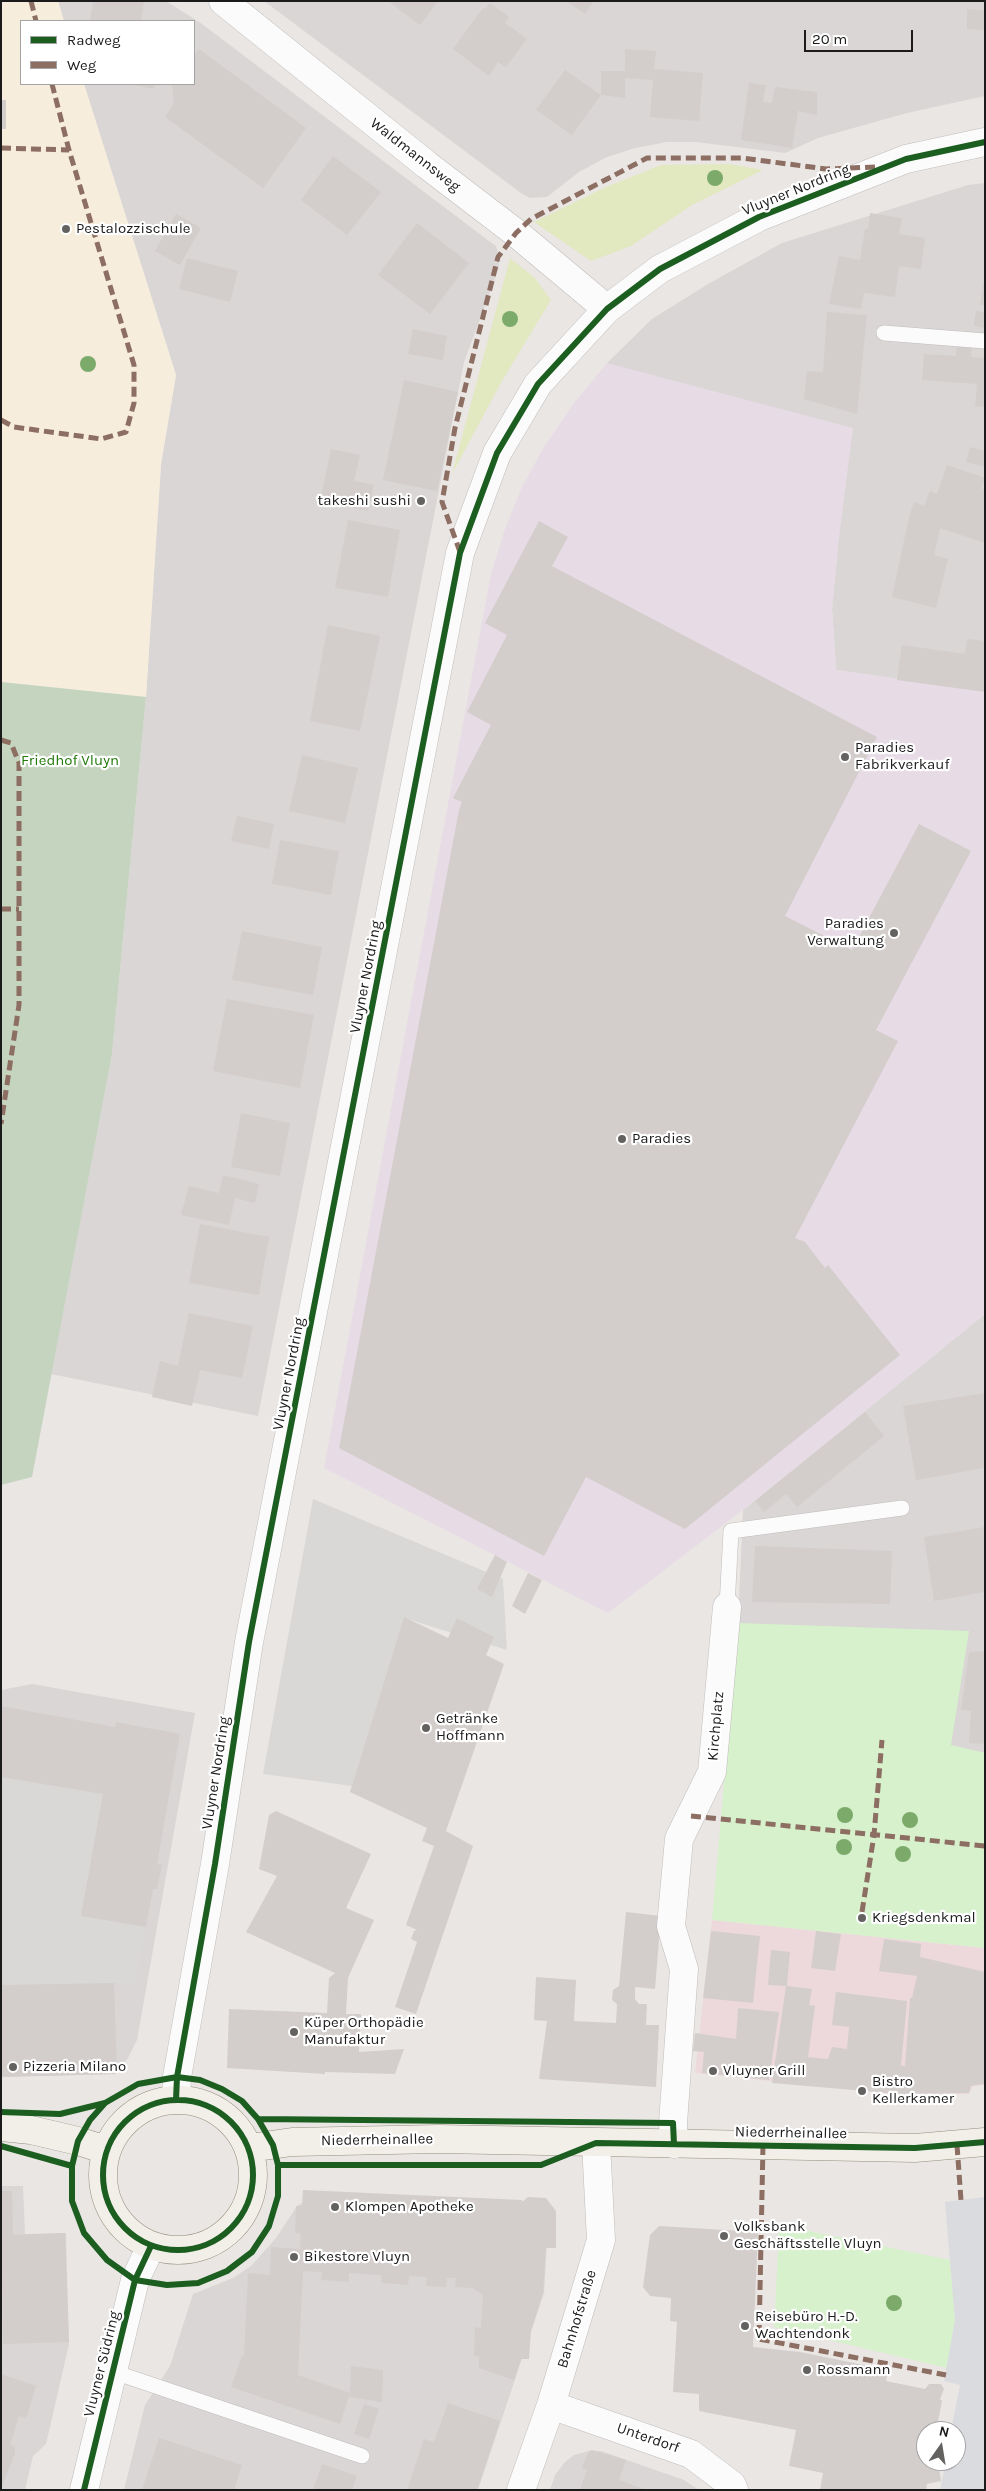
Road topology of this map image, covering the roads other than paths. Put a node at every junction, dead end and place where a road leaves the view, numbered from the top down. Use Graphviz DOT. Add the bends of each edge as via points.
graph roads {
  1 [pos="224,1"];
  2 [pos="985,142"];
  3 [pos="607,310"];
  4 [pos="884,333"];
  5 [pos="985,341"];
  6 [pos="902,1508"];
  7 [pos="727,1606"];
  8 [pos="176,2100"];
  9 [pos="1,2127"];
  10 [pos="985,2142"];
  11 [pos="596,2143"];
  12 [pos="674,2144"];
  13 [pos="250,2148"];
  14 [pos="106,2150"];
  15 [pos="151,2246"];
  16 [pos="114,2372"];
  17 [pos="551,2405"];
  18 [pos="362,2456"];
  19 [pos="84,2490"];
  20 [pos="521,2490"];
  21 [pos="734,2490"];
  1 -- 3 [label="street, Waldmannsweg" via="516,233"];
  2 -- 3 [label="street, Vluyner Nordring" via="906,159 759,217 660,269"];
  3 -- 8 [label="street, Vluyner Nordring" via="534,392 497,453 460,553 249,1642 215,1864 177,2077"];
  4 -- 5 [label="lane"];
  6 -- 7 [label="lane, Kirchplatz" via="731,1531"];
  7 -- 12 [label="street, Kirchplatz" via="712,1772 679,1840 671,1926 684,1969"];
  8 -- 13 [label="main road" via="199,2103 220,2112 237,2128"];
  8 -- 14 [label="main road" via="154,2103 133,2114 117,2130"];
  9 -- 14 [label="main road" via="31,2130"];
  10 -- 12 [label="main road, Niederrheinallee" via="915,2148"];
  11 -- 12 [label="main road, Niederrheinallee"];
  11 -- 13 [label="main road, Niederrheinallee" via="439,2139 292,2142"];
  11 -- 17 [label="street, Bahnhofstraße" via="601,2240"];
  13 -- 15 [label="main road" via="253,2172 250,2196 240,2219 222,2236 200,2247 176,2251"];
  14 -- 15 [label="main road" via="102,2173 105,2196 131,2235"];
  15 -- 16 [label="street, Vluyner Südring" via="135,2280"];
  16 -- 18 [label="lane"];
  16 -- 19 [label="street, Vluyner Südring"];
  17 -- 20 [label="street, Bahnhofstraße"];
  17 -- 21 [label="street, Unterdorf" via="691,2454"];
}
